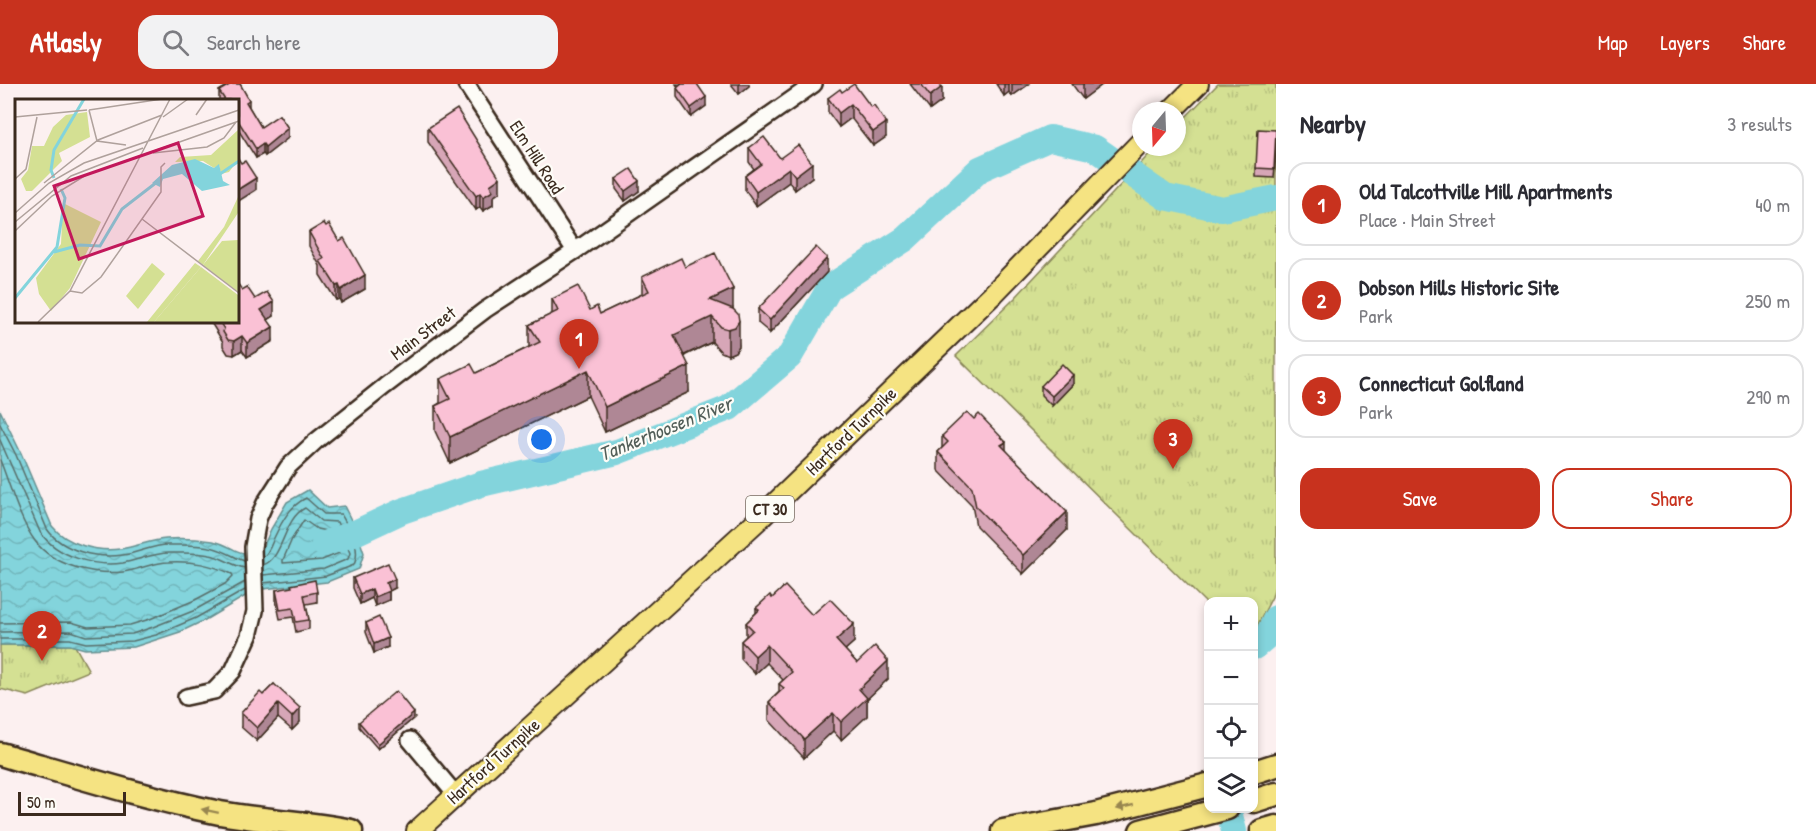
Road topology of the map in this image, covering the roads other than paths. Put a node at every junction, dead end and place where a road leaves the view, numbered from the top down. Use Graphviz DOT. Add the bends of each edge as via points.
graph roads {
  1 [pos="466,84"];
  2 [pos="814,84"];
  3 [pos="1198,84"];
  4 [pos="1181,102"];
  5 [pos="1132,152"];
  6 [pos="575,251"];
  7 [pos="186,697"];
  8 [pos="410,740"];
  9 [pos="0,754"];
  10 [pos="1204,787"];
  11 [pos="456,795"];
  12 [pos="1210,813"];
  13 [pos="351,831"];
  14 [pos="417,831"];
  15 [pos="1003,831"];
  16 [pos="1141,831"];
  1 -- 6 [label="street, Elm Hill Road"];
  2 -- 6 [label="street, Main Street"];
  3 -- 4 [label="main road"];
  5 -- 11 [label="main road, Hartford Turnpike / CT 30" via="952,334 759,519"];
  6 -- 7 [label="street, Main Street" via="485,310 288,467 258,519 253,547 255,612 249,636 233,671 214,691"];
  8 -- 11 [label="street"];
  13 -- 9 [label="highway, one-way" via="205,809"];
  10 -- 15 [label="highway, one-way" via="1096,814"];
  11 -- 14 [label="main road, Hartford Turnpike / CT 30"];
  12 -- 16 [label="highway"];
}
